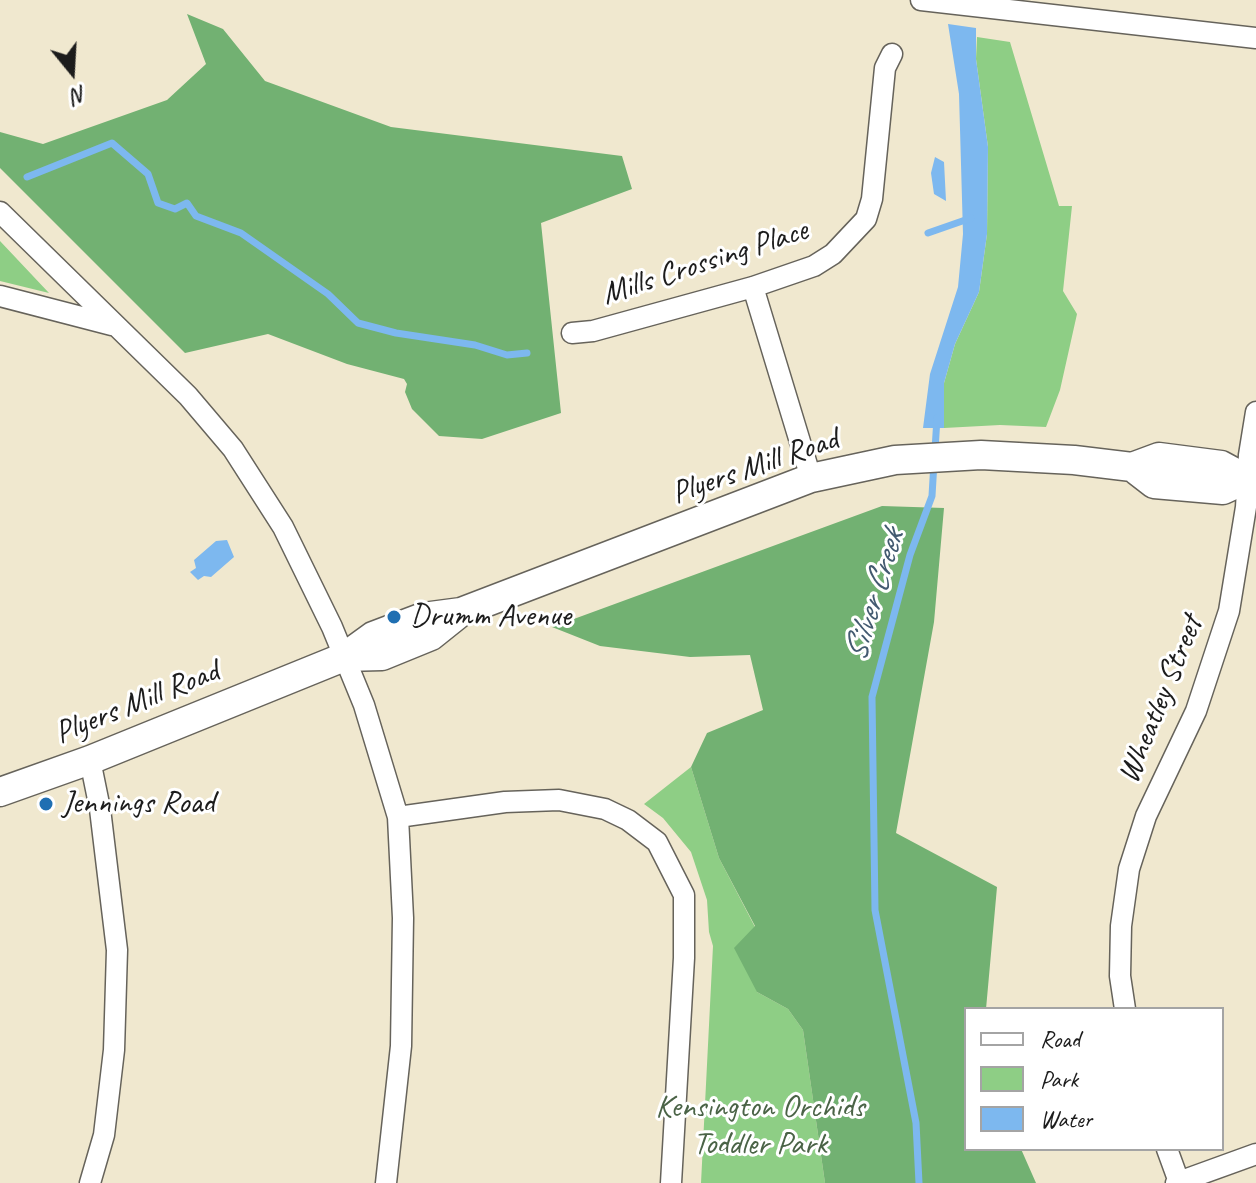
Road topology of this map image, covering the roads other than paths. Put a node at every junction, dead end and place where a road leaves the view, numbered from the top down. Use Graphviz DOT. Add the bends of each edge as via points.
graph roads {
  1 [pos="921,0"];
  2 [pos="1256,38"];
  3 [pos="892,54"];
  4 [pos="0,212"];
  5 [pos="753,287"];
  6 [pos="0,296"];
  7 [pos="120,328"];
  8 [pos="572,333"];
  9 [pos="1256,412"];
  10 [pos="811,478"];
  11 [pos="1252,480"];
  12 [pos="344,657"];
  13 [pos="90,760"];
  14 [pos="0,792"];
  15 [pos="398,817"];
  16 [pos="1125,1007"];
  17 [pos="1168,1151"];
  18 [pos="1256,1154"];
  19 [pos="1178,1182"];
  20 [pos="90,1183"];
  21 [pos="386,1183"];
  22 [pos="671,1183"];
  1 -- 2 [label="street"];
  3 -- 5 [label="street, Mills Crossing Place" via="885,68 866,219 814,266"];
  4 -- 7 [label="street"];
  5 -- 8 [label="street, Mills Crossing Place"];
  5 -- 10 [label="street"];
  6 -- 7 [label="street"];
  7 -- 12 [label="street" via="233,449 283,527"];
  9 -- 11 [label="street, Wheatley Street"];
  10 -- 11 [label="street, Plyers Mill Road" via="895,460 966,455 1132,467 1159,457 1221,465"];
  10 -- 12 [label="street, Plyers Mill Road" via="461,612 431,636 382,656"];
  11 -- 16 [label="street, Wheatley Street" via="1229,611 1196,711 1146,816 1129,869 1121,926"];
  12 -- 13 [label="street, Plyers Mill Road"];
  12 -- 15 [label="street"];
  13 -- 14 [label="street, Plyers Mill Road"];
  13 -- 20 [label="street" via="117,950 104,1135"];
  15 -- 21 [label="street" via="401,1046"];
  15 -- 22 [label="street" via="559,800 605,809 657,842 684,895"];
  17 -- 19 [label="street"];
  18 -- 19 [label="street"];
}
